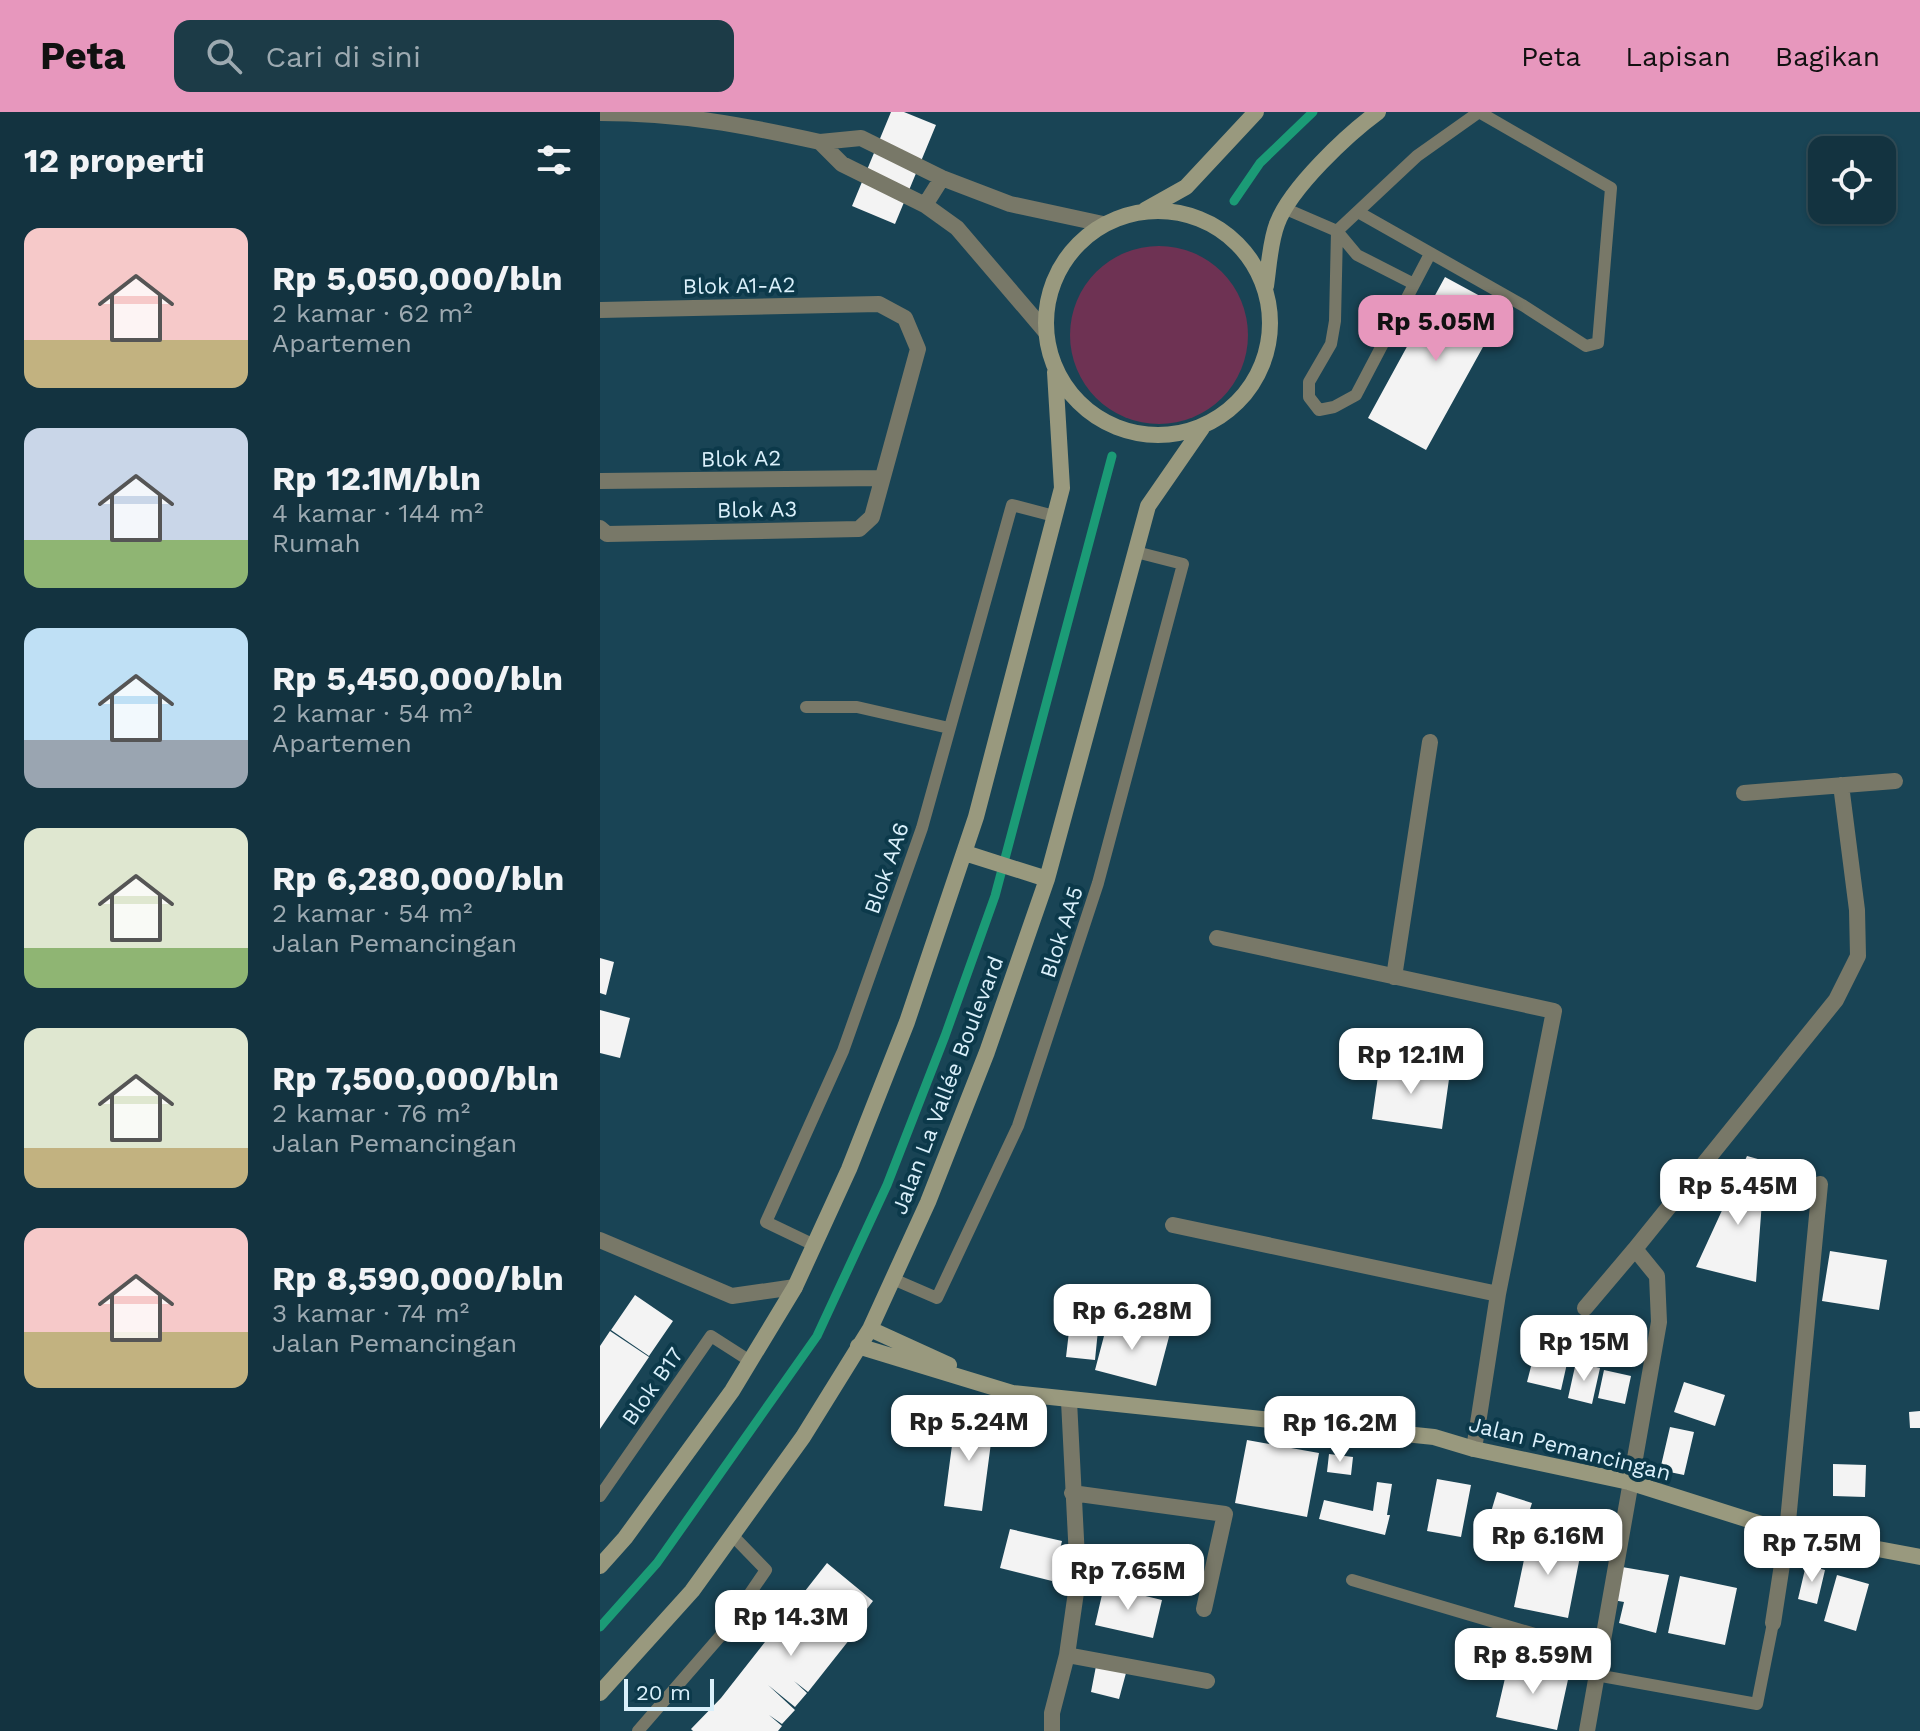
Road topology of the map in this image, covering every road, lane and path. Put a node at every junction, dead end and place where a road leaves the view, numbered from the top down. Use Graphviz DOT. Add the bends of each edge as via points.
graph roads {
  1 [pos="1256,112"];
  2 [pos="1378,112"];
  3 [pos="600,113"];
  4 [pos="650,113"];
  5 [pos="820,142"];
  6 [pos="942,178"];
  7 [pos="925,205"];
  8 [pos="1286,209"];
  9 [pos="1144,211"];
  10 [pos="1358,212"];
  11 [pos="1103,224"];
  12 [pos="1337,231"];
  13 [pos="1430,254"];
  14 [pos="1414,284"];
  15 [pos="1266,286"];
  16 [pos="879,304"];
  17 [pos="600,310"];
  18 [pos="1045,331"];
  19 [pos="1055,372"];
  20 [pos="1202,428"];
  21 [pos="882,478"];
  22 [pos="600,481"];
  23 [pos="1054,516"];
  24 [pos="600,528"];
  25 [pos="1136,552"];
  26 [pos="806,707"];
  27 [pos="949,728"];
  28 [pos="1430,742"];
  29 [pos="1895,781"];
  30 [pos="1841,785"];
  31 [pos="1744,793"];
  32 [pos="965,853"];
  33 [pos="1047,879"];
  34 [pos="1217,938"];
  35 [pos="1394,977"];
  36 [pos="1820,1184"];
  37 [pos="1173,1225"];
  38 [pos="600,1240"];
  39 [pos="814,1245"];
  40 [pos="1635,1249"];
  41 [pos="893,1279"];
  42 [pos="795,1287"];
  43 [pos="1498,1294"];
  44 [pos="1585,1308"];
  45 [pos="870,1329"];
  46 [pos="858,1346"];
  47 [pos="750,1361"];
  48 [pos="1012,1393"];
  49 [pos="1069,1401"];
  50 [pos="1474,1449"];
  51 [pos="1629,1482"];
  52 [pos="1072,1493"];
  53 [pos="600,1496"];
  54 [pos="1787,1532"];
  55 [pos="732,1535"];
  56 [pos="1920,1557"];
  57 [pos="600,1566"];
  58 [pos="1352,1580"];
  59 [pos="1204,1609"];
  60 [pos="1773,1623"];
  61 [pos="1599,1653"];
  62 [pos="1067,1655"];
  63 [pos="1596,1675"];
  64 [pos="1207,1681"];
  65 [pos="600,1693"];
  66 [pos="638,1731"];
  67 [pos="1052,1731"];
  68 [pos="1587,1731"];
  1 -- 9 [label="street" via="1186,187"];
  2 -- 8 [label="street" via="1354,130"];
  3 -- 4 [label="street"];
  4 -- 5 [label="street" via="734,123"];
  5 -- 6 [label="street" via="861,138"];
  5 -- 7 [label="street" via="842,164"];
  6 -- 7 [label="street"];
  6 -- 11 [label="street" via="1010,204"];
  7 -- 18 [label="street" via="957,228"];
  8 -- 12 [label="lane"];
  8 -- 15 [label="street" via="1277,223"];
  9 -- 11 [label="street"];
  9 -- 15 [label="street" via="1183,213 1218,227 1247,252"];
  10 -- 12 [label="lane"];
  10 -- 13 [label="lane"];
  10 -- 13 [label="lane" via="1417,156 1479,112 1611,188 1598,343 1586,346"];
  11 -- 18 [label="street" via="1070,251 1050,289"];
  12 -- 14 [label="lane" via="1357,255"];
  12 -- 14 [label="lane" via="1331,344 1309,382 1309,397 1319,410 1356,395"];
  13 -- 14 [label="lane"];
  15 -- 20 [label="street" via="1272,328 1262,370 1238,404"];
  16 -- 17 [label="street, Blok A1-A2"];
  16 -- 21 [label="street, Blok A3" via="905,318 918,349"];
  18 -- 19 [label="street"];
  19 -- 20 [label="street" via="1081,407 1117,429 1160,436"];
  19 -- 23 [label="street" via="1062,488"];
  20 -- 25 [label="street, Jalan La Vallée Boulevard" via="1148,506"];
  21 -- 22 [label="street, Blok A2"];
  21 -- 24 [label="street, Blok A3" via="872,517 859,529 607,534"];
  23 -- 27 [label="lane, Blok AA6" via="1012,505"];
  23 -- 32 [label="street"];
  25 -- 33 [label="street, Jalan La Vallée Boulevard"];
  25 -- 41 [label="lane, Blok AA5" via="1183,564 1098,883 1018,1126 937,1298"];
  26 -- 27 [label="lane" via="857,707"];
  27 -- 39 [label="lane, Blok AA6" via="922,828 843,1051 766,1222"];
  28 -- 35 [label="street"];
  29 -- 30 [label="street"];
  30 -- 31 [label="street"];
  30 -- 40 [label="street" via="1858,956 1836,1000"];
  32 -- 33 [label="street"];
  32 -- 39 [label="street" via="907,1022"];
  33 -- 41 [label="street, Jalan La Vallée Boulevard" via="987,1052"];
  34 -- 35 [label="street"];
  35 -- 43 [label="street" via="1554,1011"];
  36 -- 54 [label="street"];
  37 -- 43 [label="street"];
  38 -- 42 [label="street" via="732,1296"];
  39 -- 42 [label="street"];
  40 -- 44 [label="street"];
  40 -- 51 [label="street" via="1657,1276 1659,1322"];
  41 -- 45 [label="street, Jalan La Vallée Boulevard"];
  42 -- 47 [label="street"];
  43 -- 50 [label="street"];
  45 -- 46 [label="street, Jalan La Vallée Boulevard"];
  45 -- 48 [label="street, Jalan Pemancingan"];
  46 -- 48 [label="street, Jalan Pemancingan"];
  46 -- 55 [label="street, Jalan La Vallée Boulevard" via="803,1437"];
  47 -- 53 [label="lane, Blok B17" via="711,1336"];
  47 -- 57 [label="street"];
  48 -- 49 [label="street, Jalan Pemancingan"];
  49 -- 50 [label="street, Jalan Pemancingan" via="1434,1437"];
  49 -- 52 [label="street"];
  50 -- 51 [label="street, Jalan Pemancingan"];
  51 -- 54 [label="street, Jalan Pemancingan"];
  51 -- 61 [label="street"];
  52 -- 59 [label="street" via="1225,1514"];
  52 -- 62 [label="street" via="1078,1578"];
  54 -- 56 [label="street, Jalan Pemancingan"];
  54 -- 60 [label="street"];
  55 -- 65 [label="street, Jalan La Vallée Boulevard" via="692,1591"];
  55 -- 66 [label="lane" via="766,1570 723,1633"];
  58 -- 61 [label="lane"];
  60 -- 63 [label="lane" via="1757,1704"];
  61 -- 63 [label="street"];
  62 -- 64 [label="street"];
  62 -- 67 [label="street"];
  63 -- 68 [label="street"];
}
